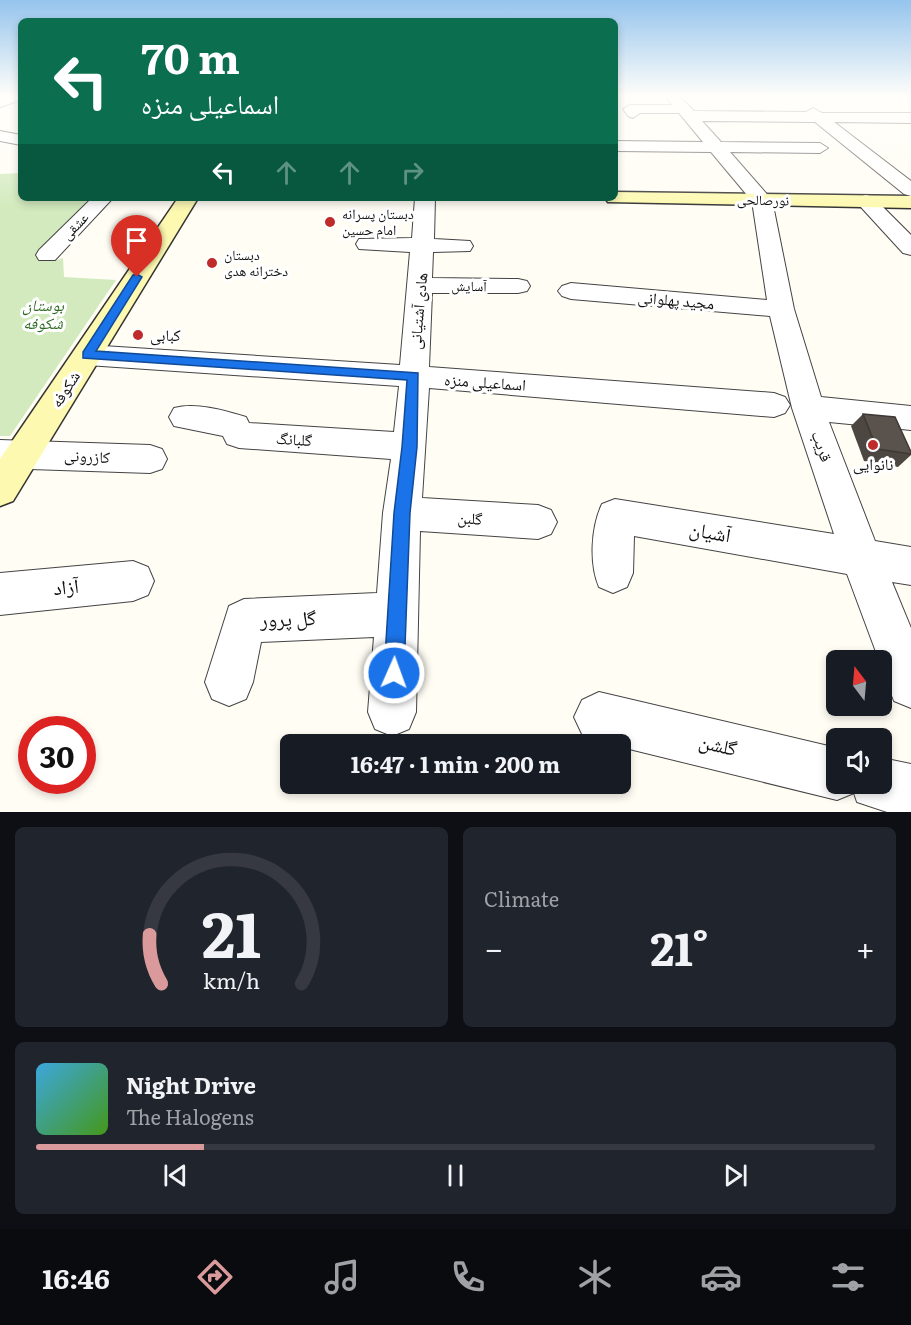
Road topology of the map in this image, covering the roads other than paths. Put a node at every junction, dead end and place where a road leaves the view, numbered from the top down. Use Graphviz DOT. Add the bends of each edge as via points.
graph roads {
  1 [pos="704,134"];
  2 [pos="839,134"];
  3 [pos="0,136"];
  4 [pos="18,139"];
  5 [pos="618,146"];
  6 [pos="716,148"];
  7 [pos="819,148"];
  8 [pos="882,168"];
  9 [pos="911,168"];
  10 [pos="911,190"];
  11 [pos="618,198"];
  12 [pos="762,200"];
  13 [pos="100,201"];
  14 [pos="186,201"];
  15 [pos="425,201"];
  16 [pos="866,201"];
  17 [pos="911,202"];
  18 [pos="872,238"];
  19 [pos="367,244"];
  20 [pos="909,244"];
  21 [pos="424,245"];
  22 [pos="462,246"];
  23 [pos="47,255"];
  24 [pos="421,285"];
  25 [pos="518,286"];
  26 [pos="571,291"];
  27 [pos="781,309"];
  28 [pos="87,355"];
  29 [pos="413,376"];
  30 [pos="774,405"];
  31 [pos="808,408"];
  32 [pos="185,417"];
  33 [pos="911,418"];
  34 [pos="410,447"];
  35 [pos="12,453"];
  36 [pos="150,459"];
  37 [pos="0,490"];
  38 [pos="402,513"];
  39 [pos="538,522"];
  40 [pos="862,559"];
  41 [pos="911,566"];
  42 [pos="613,573"];
  43 [pos="133,581"];
  44 [pos="0,594"];
  45 [pos="396,614"];
  46 [pos="229,682"];
  47 [pos="911,684"];
  48 [pos="392,712"];
  49 [pos="599,717"];
  50 [pos="826,771"];
  51 [pos="892,787"];
  52 [pos="911,791"];
  1 -- 6 [label="street"];
  2 -- 8 [label="street"];
  3 -- 4 [label="street"];
  5 -- 6 [label="street"];
  6 -- 7 [label="street"];
  6 -- 12 [label="street"];
  8 -- 9 [label="street"];
  8 -- 10 [label="street"];
  11 -- 12 [label="main road, نورصالحی"];
  12 -- 16 [label="main road, نورصالحی"];
  12 -- 27 [label="street, قریب"];
  13 -- 23 [label="street, عشقی"];
  14 -- 28 [label="main road, شکوفه"];
  15 -- 21 [label="street, هادی آشتیانی"];
  16 -- 17 [label="main road, نورصالحی"];
  16 -- 20 [label="street"];
  18 -- 20 [label="street"];
  19 -- 21 [label="street"];
  21 -- 22 [label="street"];
  21 -- 24 [label="street, هادی آشتیانی"];
  24 -- 25 [label="street, آسایش"];
  24 -- 29 [label="street, هادی آشتیانی"];
  26 -- 27 [label="street, مجید پهلوانی"];
  27 -- 31 [label="street, قریب"];
  28 -- 29 [label="street, اسماعیلی منزه"];
  28 -- 35 [label="main road, شکوفه"];
  29 -- 30 [label="street, اسماعیلی منزه"];
  29 -- 34 [label="street, هادی آشتیانی"];
  31 -- 33 [label="street"];
  31 -- 40 [label="street, قریب"];
  32 -- 34 [label="street, گلبانگ" via="234,426 239,435"];
  34 -- 38 [label="street, هادی آشتیانی"];
  35 -- 36 [label="street, کازرونی"];
  35 -- 37 [label="main road, شکوفه"];
  38 -- 39 [label="street, گلبن"];
  38 -- 45 [label="street, هادی آشتیانی"];
  40 -- 41 [label="street"];
  40 -- 42 [label="street, آشیان" via="615,516"];
  40 -- 47 [label="street, قریب"];
  43 -- 44 [label="street, آزاد"];
  45 -- 46 [label="street, گل پرور" via="244,621"];
  45 -- 48 [label="street, هادی آشتیانی"];
  49 -- 50 [label="street, گلشن"];
  51 -- 52 [label="street"];
}
